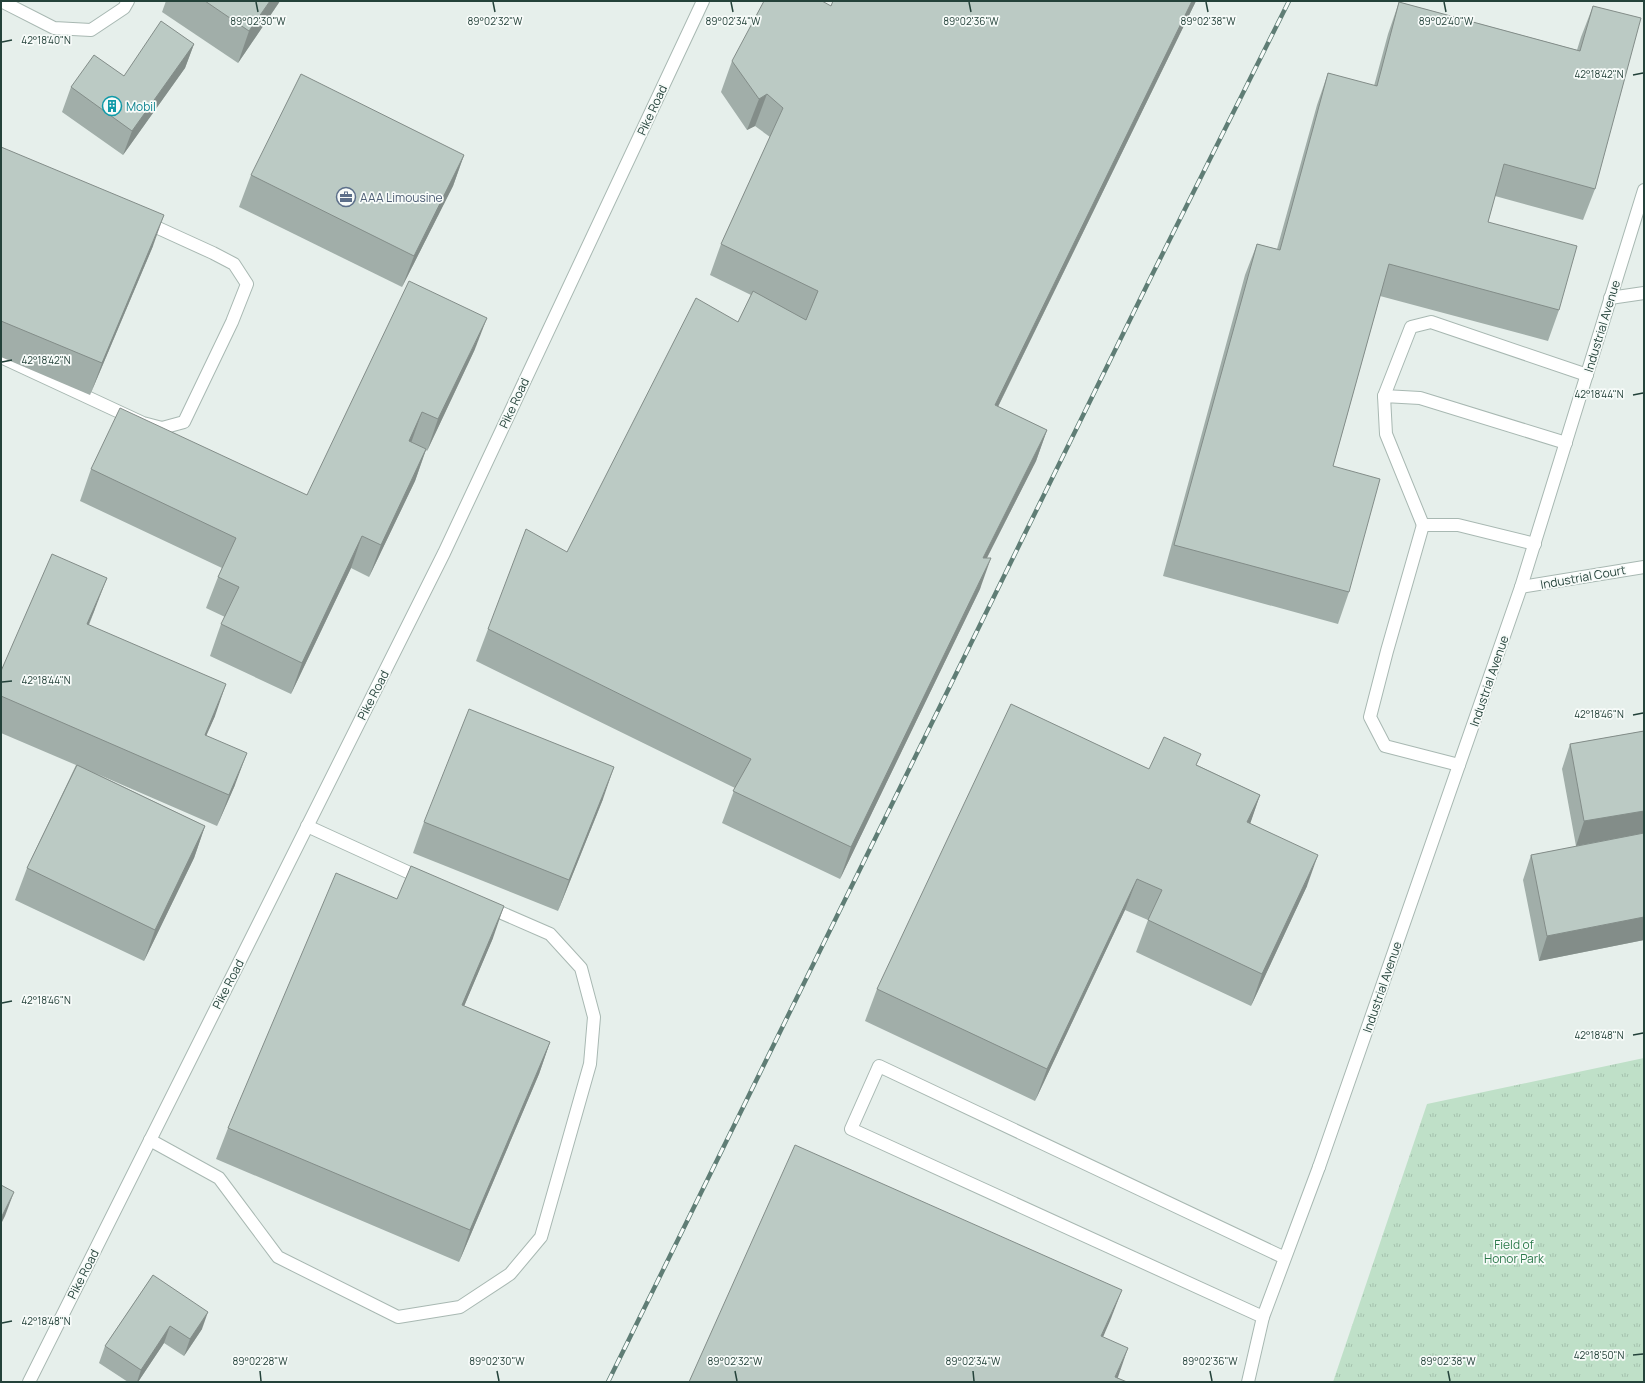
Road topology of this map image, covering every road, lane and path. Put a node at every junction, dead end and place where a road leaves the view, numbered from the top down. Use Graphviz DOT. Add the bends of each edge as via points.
graph roads {
  1 [pos="1,1"];
  2 [pos="128,1"];
  3 [pos="703,1"];
  4 [pos="1644,190"];
  5 [pos="135,218"];
  6 [pos="1644,293"];
  7 [pos="1610,298"];
  8 [pos="1,357"];
  9 [pos="1587,375"];
  10 [pos="1384,396"];
  11 [pos="1566,443"];
  12 [pos="1423,525"];
  13 [pos="1535,544"];
  14 [pos="1644,567"];
  15 [pos="1521,587"];
  16 [pos="1459,765"];
  17 [pos="307,826"];
  18 [pos="435,884"];
  19 [pos="479,903"];
  20 [pos="150,1140"];
  21 [pos="1285,1258"];
  22 [pos="1262,1317"];
  23 [pos="29,1382"];
  24 [pos="1248,1382"];
  1 -- 2 [label="street" via="54,28 91,30 124,8"];
  3 -- 17 [label="street, Pike Road" via="444,552"];
  4 -- 7 [label="street, Industrial Avenue"];
  5 -- 8 [label="street" via="234,264 247,284 232,322 184,422 162,428 143,423"];
  6 -- 7 [label="street"];
  7 -- 9 [label="street, Industrial Avenue"];
  9 -- 10 [label="street" via="1431,322 1411,327"];
  9 -- 11 [label="street, Industrial Avenue"];
  10 -- 11 [label="street" via="1420,398"];
  10 -- 12 [label="street" via="1386,434"];
  11 -- 13 [label="street, Industrial Avenue"];
  12 -- 13 [label="street" via="1458,525"];
  12 -- 16 [label="street" via="1370,716 1385,746"];
  13 -- 15 [label="street, Industrial Avenue"];
  14 -- 15 [label="street, Industrial Court"];
  15 -- 16 [label="street, Industrial Avenue"];
  16 -- 21 [label="street, Industrial Avenue"];
  17 -- 18 [label="street"];
  17 -- 20 [label="street, Pike Road"];
  19 -- 20 [label="street" via="550,934 581,968 594,1016 590,1064 541,1237 510,1274 460,1307 398,1317 278,1257 219,1178"];
  20 -- 23 [label="street, Pike Road"];
  21 -- 22 [label="street, Industrial Avenue"];
  21 -- 22 [label="street" via="879,1066 851,1128"];
  22 -- 24 [label="street, Industrial Avenue"];
}
